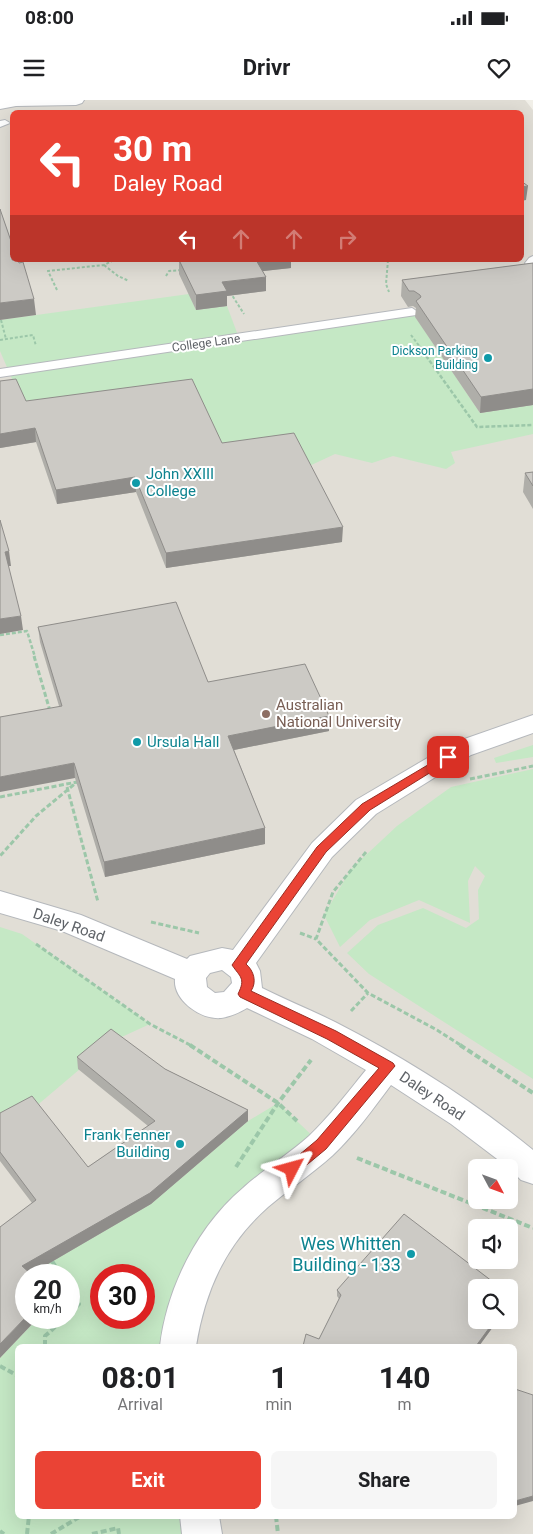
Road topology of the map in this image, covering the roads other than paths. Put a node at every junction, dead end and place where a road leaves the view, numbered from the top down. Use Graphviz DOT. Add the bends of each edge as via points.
graph roads {
  1 [pos="76,100"];
  2 [pos="0,104"];
  3 [pos="533,260"];
  4 [pos="533,266"];
  5 [pos="412,312"];
  6 [pos="0,373"];
  7 [pos="533,724"];
  8 [pos="0,902"];
  9 [pos="192,973"];
  10 [pos="241,979"];
  11 [pos="388,1066"];
  12 [pos="533,1170"];
  13 [pos="178,1344"];
  14 [pos="200,1519"];
  15 [pos="202,1534"];
  1 -- 2 [label="street"];
  3 -- 4 [label="lane"];
  5 -- 6 [label="lane, College Lane"];
  7 -- 10 [label="street" via="462,749 366,807 322,850"];
  8 -- 9 [label="street, Daley Road" via="71,923"];
  9 -- 10 [label="street" via="204,962 222,959"];
  9 -- 10 [label="street" via="189,980 194,995 210,1004 238,1000"];
  10 -- 11 [label="street, Daley Road"];
  11 -- 12 [label="street, Daley Road" via="501,1142"];
  11 -- 13 [label="street" via="322,1144 248,1205 223,1232 203,1264 188,1299"];
  14 -- 15 [label="street"];
}
